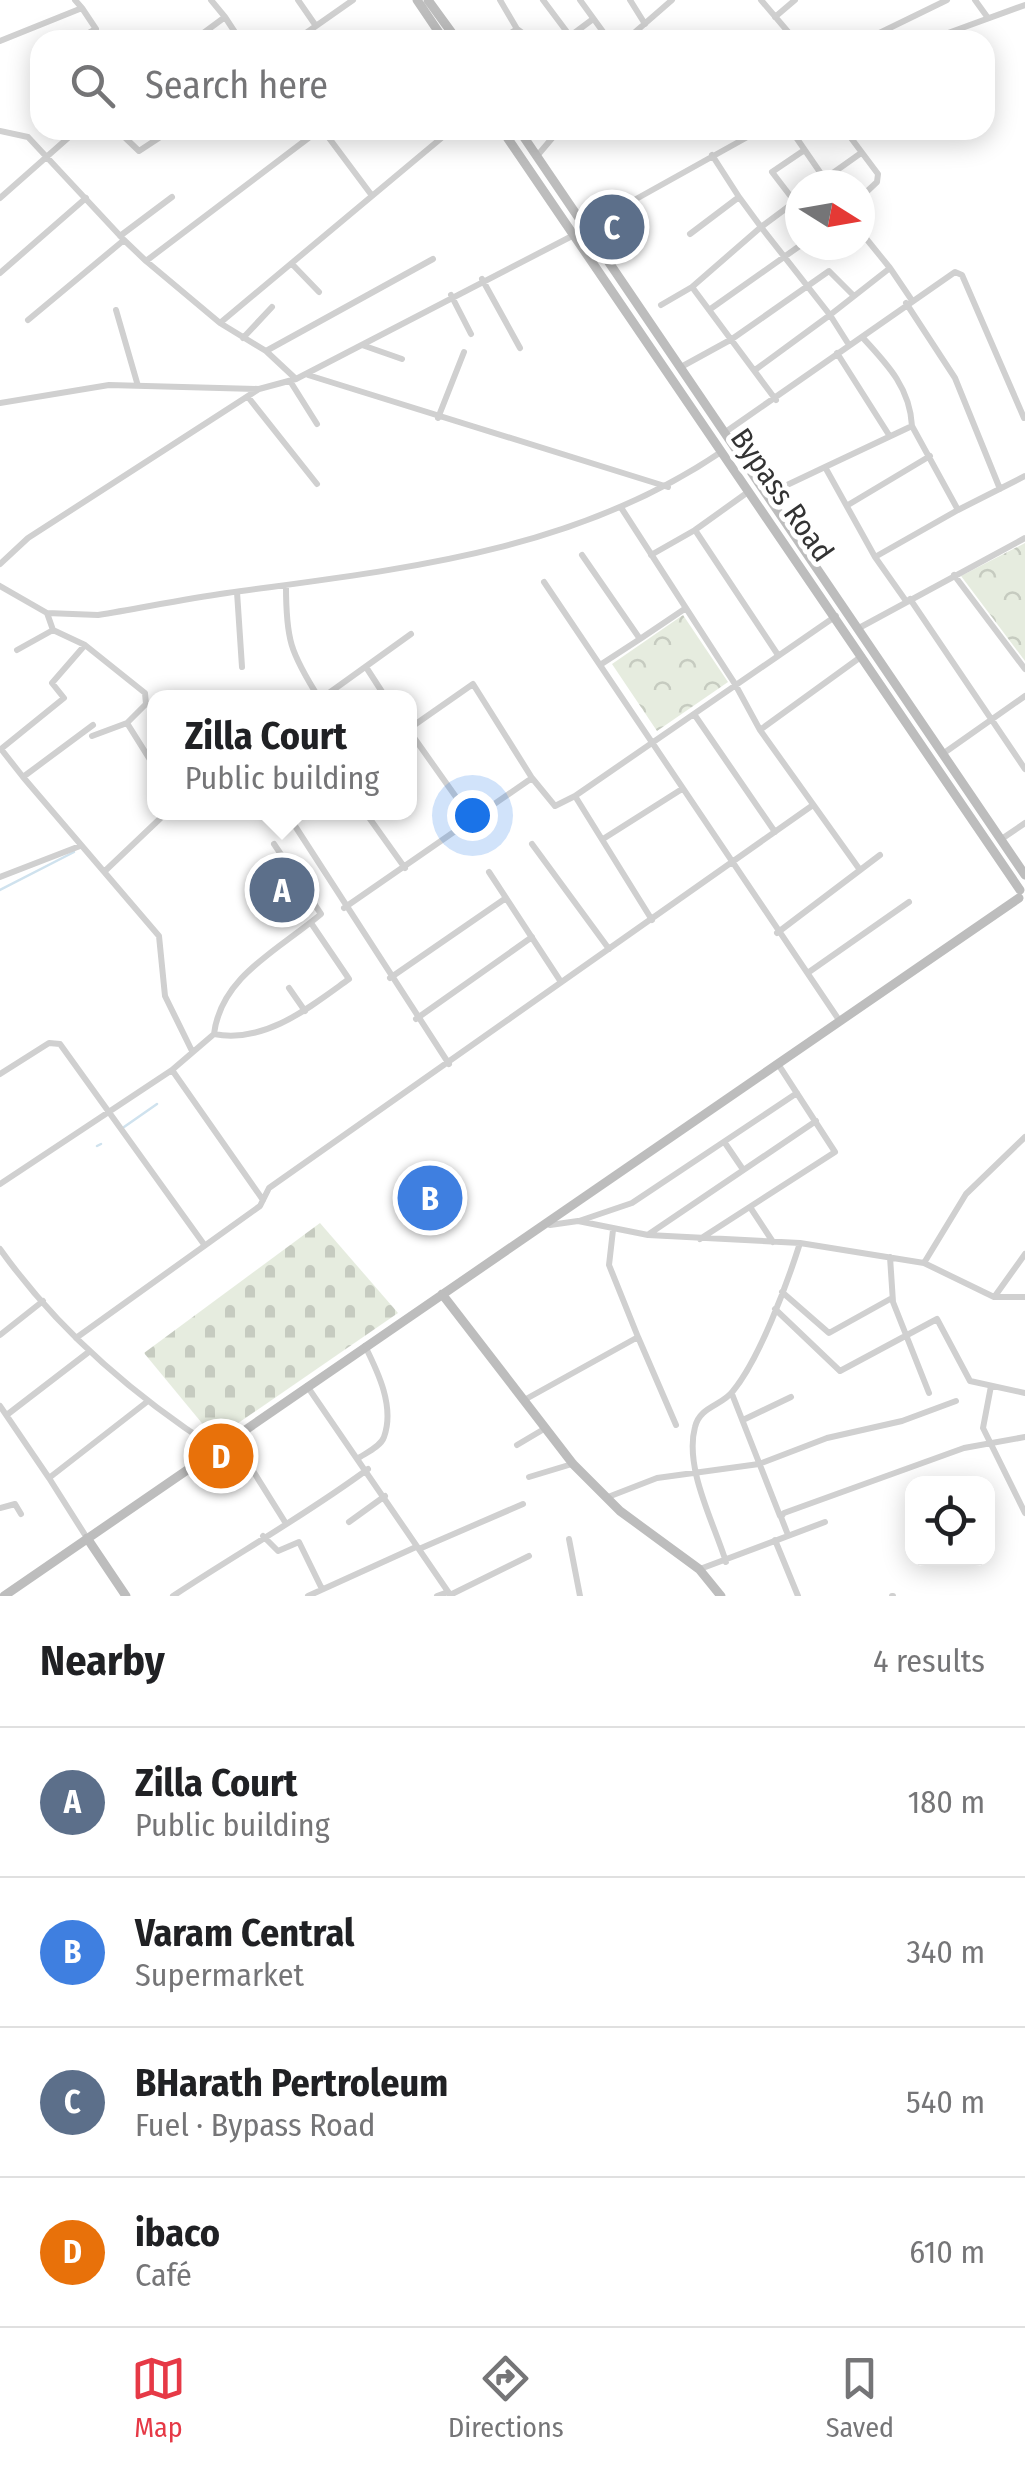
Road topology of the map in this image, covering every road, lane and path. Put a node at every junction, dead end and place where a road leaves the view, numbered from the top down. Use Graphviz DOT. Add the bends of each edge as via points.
graph roads {
  1 [pos="75,0"];
  2 [pos="212,0"];
  3 [pos="298,0"];
  4 [pos="354,0"];
  5 [pos="417,0"];
  6 [pos="428,0"];
  7 [pos="543,0"];
  8 [pos="580,0"];
  9 [pos="630,0"];
  10 [pos="672,0"];
  11 [pos="760,0"];
  12 [pos="795,0"];
  13 [pos="947,0"];
  14 [pos="974,0"];
  15 [pos="502,1"];
  16 [pos="1025,5"];
  17 [pos="82,8"];
  18 [pos="775,16"];
  19 [pos="225,17"];
  20 [pos="988,18"];
  21 [pos="593,20"];
  22 [pos="645,24"];
  23 [pos="316,26"];
  24 [pos="517,28"];
  25 [pos="96,29"];
  26 [pos="207,30"];
  27 [pos="233,30"];
  28 [pos="310,30"];
  29 [pos="437,30"];
  30 [pos="450,30"];
  31 [pos="514,30"];
  32 [pos="520,30"];
  33 [pos="562,30"];
  34 [pos="579,30"];
  35 [pos="601,30"];
  36 [pos="638,30"];
  37 [pos="787,30"];
  38 [pos="886,30"];
  39 [pos="956,30"];
  40 [pos="0,41"];
  41 [pos="0,131"];
  42 [pos="30,139"];
  43 [pos="31,140"];
  44 [pos="65,140"];
  45 [pos="127,140"];
  46 [pos="156,140"];
  47 [pos="308,140"];
  48 [pos="329,140"];
  49 [pos="439,140"];
  50 [pos="509,140"];
  51 [pos="525,140"];
  52 [pos="550,140"];
  53 [pos="740,140"];
  54 [pos="797,140"];
  55 [pos="851,140"];
  56 [pos="803,151"];
  57 [pos="712,154"];
  58 [pos="860,154"];
  59 [pos="44,156"];
  60 [pos="536,157"];
  61 [pos="818,170"];
  62 [pos="836,170"];
  63 [pos="872,170"];
  64 [pos="785,187"];
  65 [pos="370,194"];
  66 [pos="172,197"];
  67 [pos="0,198"];
  68 [pos="86,198"];
  69 [pos="740,198"];
  70 [pos="785,209"];
  71 [pos="762,226"];
  72 [pos="578,232"];
  73 [pos="690,234"];
  74 [pos="122,238"];
  75 [pos="875,250"];
  76 [pos="785,255"];
  77 [pos="785,257"];
  78 [pos="433,259"];
  79 [pos="789,260"];
  80 [pos="146,261"];
  81 [pos="292,264"];
  82 [pos="890,268"];
  83 [pos="0,273"];
  84 [pos="482,278"];
  85 [pos="808,285"];
  86 [pos="692,287"];
  87 [pos="319,292"];
  88 [pos="451,295"];
  89 [pos="854,296"];
  90 [pos="909,301"];
  91 [pos="661,306"];
  92 [pos="272,307"];
  93 [pos="116,310"];
  94 [pos="710,310"];
  95 [pos="830,315"];
  96 [pos="28,320"];
  97 [pos="220,323"];
  98 [pos="470,334"];
  99 [pos="244,338"];
  100 [pos="863,338"];
  101 [pos="732,339"];
  102 [pos="362,345"];
  103 [pos="849,345"];
  104 [pos="520,348"];
  105 [pos="266,351"];
  106 [pos="464,352"];
  107 [pos="836,352"];
  108 [pos="402,359"];
  109 [pos="681,368"];
  110 [pos="755,370"];
  111 [pos="306,375"];
  112 [pos="293,380"];
  113 [pos="138,386"];
  114 [pos="260,389"];
  115 [pos="248,397"];
  116 [pos="776,400"];
  117 [pos="0,402"];
  118 [pos="438,418"];
  119 [pos="1025,418"];
  120 [pos="316,424"];
  121 [pos="912,426"];
  122 [pos="724,433"];
  123 [pos="889,436"];
  124 [pos="721,452"];
  125 [pos="930,456"];
  126 [pos="825,467"];
  127 [pos="1025,476"];
  128 [pos="316,484"];
  129 [pos="669,487"];
  130 [pos="1000,489"];
  131 [pos="748,492"];
  132 [pos="768,494"];
  133 [pos="848,505"];
  134 [pos="622,509"];
  135 [pos="958,510"];
  136 [pos="695,530"];
  137 [pos="1025,538"];
  138 [pos="582,555"];
  139 [pos="652,555"];
  140 [pos="875,557"];
  141 [pos="0,564"];
  142 [pos="954,575"];
  143 [pos="544,582"];
  144 [pos="0,586"];
  145 [pos="286,586"];
  146 [pos="237,592"];
  147 [pos="908,600"];
  148 [pos="686,608"];
  149 [pos="47,613"];
  150 [pos="836,616"];
  151 [pos="859,628"];
  152 [pos="53,630"];
  153 [pos="411,634"];
  154 [pos="640,639"];
  155 [pos="85,645"];
  156 [pos="16,650"];
  157 [pos="778,655"];
  158 [pos="864,655"];
  159 [pos="600,665"];
  160 [pos="242,667"];
  161 [pos="366,667"];
  162 [pos="1025,669"];
  163 [pos="735,684"];
  164 [pos="315,690"];
  165 [pos="332,690"];
  166 [pos="381,690"];
  167 [pos="1025,696"];
  168 [pos="694,714"];
  169 [pos="990,717"];
  170 [pos="126,723"];
  171 [pos="93,725"];
  172 [pos="417,725"];
  173 [pos="760,730"];
  174 [pos="92,736"];
  175 [pos="417,740"];
  176 [pos="652,743"];
  177 [pos="0,749"];
  178 [pos="944,753"];
  179 [pos="147,755"];
  180 [pos="1024,767"];
  181 [pos="23,776"];
  182 [pos="532,778"];
  183 [pos="682,789"];
  184 [pos="575,796"];
  185 [pos="814,805"];
  186 [pos="159,820"];
  187 [pos="292,820"];
  188 [pos="370,820"];
  189 [pos="473,821"];
  190 [pos="1025,823"];
  191 [pos="775,832"];
  192 [pos="1003,838"];
  193 [pos="603,839"];
  194 [pos="274,844"];
  195 [pos="532,844"];
  196 [pos="80,846"];
  197 [pos="880,855"];
  198 [pos="732,864"];
  199 [pos="404,868"];
  200 [pos="106,870"];
  201 [pos="860,870"];
  202 [pos="489,872"];
  203 [pos="1025,875"];
  204 [pos="0,877"];
  205 [pos="1022,895"];
  206 [pos="506,898"];
  207 [pos="908,902"];
  208 [pos="344,908"];
  209 [pos="652,920"];
  210 [pos="311,923"];
  211 [pos="778,932"];
  212 [pos="532,937"];
  213 [pos="609,949"];
  214 [pos="809,972"];
  215 [pos="390,978"];
  216 [pos="560,982"];
  217 [pos="289,988"];
  218 [pos="305,1011"];
  219 [pos="416,1019"];
  220 [pos="838,1020"];
  221 [pos="214,1034"];
  222 [pos="192,1052"];
  223 [pos="450,1064"];
  224 [pos="778,1064"];
  225 [pos="172,1070"];
  226 [pos="0,1074"];
  227 [pos="797,1093"];
  228 [pos="107,1114"];
  229 [pos="816,1121"];
  230 [pos="1025,1137"];
  231 [pos="725,1143"];
  232 [pos="742,1168"];
  233 [pos="0,1184"];
  234 [pos="263,1200"];
  235 [pos="750,1207"];
  236 [pos="578,1221"];
  237 [pos="550,1225"];
  238 [pos="613,1230"];
  239 [pos="648,1234"];
  240 [pos="699,1239"];
  241 [pos="773,1242"];
  242 [pos="203,1243"];
  243 [pos="800,1243"];
  244 [pos="1,1253"];
  245 [pos="1025,1254"];
  246 [pos="890,1258"];
  247 [pos="924,1263"];
  248 [pos="782,1292"];
  249 [pos="442,1294"];
  250 [pos="994,1297"];
  251 [pos="1025,1297"];
  252 [pos="892,1298"];
  253 [pos="42,1301"];
  254 [pos="775,1310"];
  255 [pos="0,1334"];
  256 [pos="905,1334"];
  257 [pos="638,1337"];
  258 [pos="76,1338"];
  259 [pos="365,1346"];
  260 [pos="90,1351"];
  261 [pos="306,1385"];
  262 [pos="990,1386"];
  263 [pos="929,1392"];
  264 [pos="732,1394"];
  265 [pos="1025,1394"];
  266 [pos="791,1397"];
  267 [pos="526,1399"];
  268 [pos="148,1401"];
  269 [pos="956,1402"];
  270 [pos="0,1406"];
  271 [pos="8,1414"];
  272 [pos="745,1419"];
  273 [pos="676,1426"];
  274 [pos="544,1430"];
  275 [pos="1025,1437"];
  276 [pos="233,1440"];
  277 [pos="990,1442"];
  278 [pos="516,1444"];
  279 [pos="214,1448"];
  280 [pos="360,1457"];
  281 [pos="573,1464"];
  282 [pos="759,1464"];
  283 [pos="368,1469"];
  284 [pos="696,1472"];
  285 [pos="529,1477"];
  286 [pos="49,1478"];
  287 [pos="385,1496"];
  288 [pos="608,1497"];
  289 [pos="523,1504"];
  290 [pos="0,1508"];
  291 [pos="21,1514"];
  292 [pos="1025,1514"];
  293 [pos="781,1518"];
  294 [pos="285,1522"];
  295 [pos="349,1522"];
  296 [pos="825,1522"];
  297 [pos="788,1535"];
  298 [pos="263,1536"];
  299 [pos="88,1538"];
  300 [pos="568,1539"];
  301 [pos="775,1540"];
  302 [pos="417,1548"];
  303 [pos="529,1556"];
  304 [pos="726,1562"];
  305 [pos="699,1570"];
  306 [pos="322,1589"];
  307 [pos="450,1595"];
  308 [pos="719,1595"];
  309 [pos="4,1596"];
  310 [pos="126,1596"];
  311 [pos="173,1596"];
  312 [pos="308,1596"];
  313 [pos="437,1596"];
  314 [pos="580,1596"];
  315 [pos="798,1596"];
  1 -- 17 [label="street"];
  2 -- 19 [label="street"];
  3 -- 23 [label="street"];
  4 -- 23 [label="street"];
  5 -- 29 [label="main road"];
  6 -- 30 [label="main road"];
  7 -- 33 [label="street"];
  8 -- 21 [label="street"];
  9 -- 22 [label="street"];
  10 -- 22 [label="street"];
  11 -- 18 [label="street"];
  12 -- 18 [label="street"];
  13 -- 38 [label="street"];
  14 -- 20 [label="street"];
  15 -- 24 [label="street"];
  16 -- 20 [label="street"];
  17 -- 25 [label="street"];
  17 -- 40 [label="street"];
  18 -- 37 [label="street"];
  19 -- 26 [label="street"];
  19 -- 27 [label="street"];
  20 -- 39 [label="street"];
  21 -- 34 [label="street"];
  21 -- 35 [label="street"];
  22 -- 36 [label="street"];
  23 -- 28 [label="street"];
  24 -- 31 [label="street"];
  24 -- 32 [label="street"];
  41 -- 42 [label="street"];
  43 -- 59 [label="street"];
  44 -- 59 [label="street"];
  45 -- 46 [label="street" via="139,151"];
  47 -- 80 [label="street"];
  48 -- 65 [label="street"];
  49 -- 65 [label="street"];
  50 -- 72 [label="main road, Bypass Road"];
  51 -- 60 [label="main road, Bypass Road"];
  52 -- 60 [label="street"];
  53 -- 57 [label="street"];
  54 -- 56 [label="street"];
  55 -- 58 [label="street"];
  56 -- 61 [label="street"];
  56 -- 64 [label="street" via="772,172"];
  57 -- 69 [label="street"];
  57 -- 72 [label="street"];
  58 -- 62 [label="street"];
  58 -- 63 [label="street"];
  59 -- 67 [label="street"];
  59 -- 68 [label="street"];
  60 -- 72 [label="main road, Bypass Road"];
  65 -- 81 [label="street"];
  66 -- 74 [label="street"];
  68 -- 74 [label="street"];
  68 -- 83 [label="street"];
  69 -- 71 [label="street"];
  69 -- 73 [label="street"];
  70 -- 71 [label="street"];
  71 -- 76 [label="street"];
  71 -- 86 [label="street"];
  72 -- 84 [label="street"];
  72 -- 109 [label="main road, Bypass Road"];
  72 -- 124 [label="main road, Bypass Road"];
  74 -- 80 [label="street"];
  74 -- 96 [label="street"];
  75 -- 82 [label="street"];
  77 -- 94 [label="street"];
  78 -- 105 [label="street"];
  79 -- 85 [label="street"];
  80 -- 97 [label="street"];
  81 -- 87 [label="street"];
  81 -- 97 [label="street"];
  82 -- 89 [label="street"];
  82 -- 90 [label="street"];
  84 -- 88 [label="street"];
  84 -- 104 [label="street"];
  85 -- 89 [label="street" via="829,271"];
  85 -- 95 [label="street"];
  85 -- 101 [label="street"];
  86 -- 91 [label="street"];
  86 -- 94 [label="street"];
  88 -- 98 [label="street"];
  88 -- 102 [label="street"];
  89 -- 95 [label="street"];
  90 -- 100 [label="street"];
  90 -- 119 [label="street" via="946,276 962,275"];
  90 -- 130 [label="street" via="954,378"];
  92 -- 99 [label="street"];
  93 -- 113 [label="street"];
  94 -- 101 [label="street"];
  95 -- 103 [label="street"];
  95 -- 110 [label="street"];
  97 -- 99 [label="street"];
  99 -- 105 [label="street"];
  100 -- 103 [label="street"];
  100 -- 121 [label="street" via="911,401"];
  101 -- 109 [label="street"];
  101 -- 110 [label="street"];
  102 -- 108 [label="street"];
  102 -- 111 [label="street"];
  103 -- 107 [label="street"];
  105 -- 112 [label="street"];
  106 -- 118 [label="street"];
  107 -- 116 [label="street"];
  107 -- 123 [label="street"];
  109 -- 122 [label="main road, Bypass Road"];
  110 -- 116 [label="street"];
  111 -- 112 [label="street"];
  111 -- 118 [label="street"];
  112 -- 114 [label="street"];
  112 -- 120 [label="street"];
  113 -- 114 [label="street"];
  113 -- 117 [label="street" via="50,391"];
  114 -- 115 [label="street"];
  115 -- 128 [label="street"];
  115 -- 141 [label="street" via="28,538"];
  116 -- 122 [label="street"];
  118 -- 129 [label="street"];
  121 -- 123 [label="street"];
  121 -- 125 [label="street"];
  122 -- 132 [label="main road, Bypass Road"];
  123 -- 126 [label="street"];
  124 -- 129 [label="street"];
  124 -- 131 [label="main road, Bypass Road"];
  125 -- 133 [label="street"];
  125 -- 135 [label="street"];
  126 -- 132 [label="street"];
  126 -- 133 [label="street"];
  127 -- 130 [label="street"];
  129 -- 134 [label="street"];
  130 -- 135 [label="street"];
  131 -- 136 [label="street"];
  131 -- 150 [label="main road, Bypass Road"];
  132 -- 151 [label="main road, Bypass Road"];
  133 -- 140 [label="street"];
  134 -- 139 [label="street"];
  134 -- 145 [label="street" via="464,560"];
  135 -- 140 [label="street"];
  136 -- 139 [label="street"];
  136 -- 157 [label="street"];
  137 -- 142 [label="street"];
  138 -- 154 [label="street"];
  139 -- 148 [label="street"];
  140 -- 147 [label="street"];
  142 -- 147 [label="street"];
  142 -- 162 [label="street"];
  143 -- 159 [label="street"];
  144 -- 149 [label="street"];
  145 -- 146 [label="street"];
  145 -- 164 [label="street" via="286,634"];
  146 -- 149 [label="street" via="98,615"];
  146 -- 160 [label="street"];
  147 -- 151 [label="street"];
  147 -- 169 [label="street"];
  148 -- 154 [label="street"];
  148 -- 163 [label="street"];
  149 -- 152 [label="street"];
  150 -- 157 [label="street"];
  150 -- 158 [label="main road, Bypass Road"];
  151 -- 178 [label="main road, Bypass Road"];
  152 -- 155 [label="street"];
  152 -- 156 [label="street"];
  153 -- 161 [label="street"];
  154 -- 159 [label="street"];
  155 -- 170 [label="street" via="145,692 146,704"];
  155 -- 177 [label="street" via="52,683 64,698"];
  157 -- 163 [label="street"];
  158 -- 173 [label="street"];
  158 -- 205 [label="main road, Bypass Road"];
  159 -- 176 [label="street"];
  161 -- 165 [label="street"];
  161 -- 166 [label="street"];
  163 -- 168 [label="street"];
  163 -- 173 [label="street"];
  167 -- 169 [label="street"];
  168 -- 176 [label="street"];
  168 -- 191 [label="street"];
  169 -- 178 [label="street"];
  169 -- 180 [label="street"];
  170 -- 174 [label="street"];
  170 -- 179 [label="street"];
  171 -- 181 [label="street"];
  172 -- 182 [label="street" via="473,684"];
  173 -- 185 [label="street"];
  175 -- 189 [label="street"];
  176 -- 183 [label="street"];
  176 -- 184 [label="street"];
  177 -- 181 [label="street"];
  178 -- 192 [label="main road, Bypass Road"];
  181 -- 196 [label="street"];
  182 -- 184 [label="street" via="555,806"];
  182 -- 189 [label="street"];
  183 -- 193 [label="street"];
  183 -- 198 [label="street"];
  184 -- 193 [label="street"];
  185 -- 191 [label="street"];
  185 -- 201 [label="street"];
  186 -- 200 [label="street"];
  187 -- 208 [label="street"];
  188 -- 199 [label="street"];
  189 -- 199 [label="street"];
  190 -- 192 [label="street"];
  191 -- 198 [label="street"];
  192 -- 203 [label="main road, Bypass Road"];
  193 -- 209 [label="street"];
  194 -- 210 [label="street" via="322,914"];
  195 -- 213 [label="street"];
  196 -- 200 [label="street"];
  196 -- 204 [label="street"];
  197 -- 201 [label="street"];
  198 -- 209 [label="street"];
  198 -- 211 [label="street"];
  199 -- 208 [label="street"];
  200 -- 222 [label="street" via="159,936 165,996"];
  201 -- 211 [label="street"];
  202 -- 206 [label="street"];
  205 -- 220 [label="main road"];
  206 -- 212 [label="street"];
  206 -- 215 [label="street"];
  207 -- 214 [label="street"];
  208 -- 215 [label="street"];
  209 -- 213 [label="street"];
  210 -- 218 [label="street" via="349,979"];
  210 -- 221 [label="street" via="232,988 217,1011"];
  211 -- 214 [label="street"];
  212 -- 216 [label="street"];
  212 -- 219 [label="street"];
  213 -- 216 [label="street"];
  214 -- 220 [label="street"];
  215 -- 219 [label="street"];
  216 -- 223 [label="street"];
  217 -- 218 [label="street"];
  218 -- 221 [label="street" via="234,1038"];
  219 -- 223 [label="street"];
  220 -- 224 [label="main road"];
  221 -- 222 [label="street"];
  222 -- 225 [label="street"];
  223 -- 234 [label="street" via="269,1188"];
  224 -- 227 [label="street"];
  224 -- 237 [label="main road"];
  225 -- 228 [label="street"];
  225 -- 234 [label="street"];
  226 -- 228 [label="street" via="56,1042"];
  227 -- 229 [label="street"];
  227 -- 231 [label="street"];
  228 -- 233 [label="street"];
  228 -- 242 [label="street"];
  229 -- 232 [label="street"];
  229 -- 235 [label="street" via="836,1152"];
  230 -- 247 [label="street" via="966,1194"];
  231 -- 232 [label="street"];
  231 -- 236 [label="street" via="625,1208"];
  232 -- 239 [label="street"];
  234 -- 242 [label="street"];
  235 -- 240 [label="street"];
  235 -- 241 [label="street"];
  236 -- 237 [label="street"];
  236 -- 238 [label="street"];
  237 -- 249 [label="main road"];
  238 -- 239 [label="street"];
  238 -- 257 [label="street" via="609,1265"];
  239 -- 240 [label="street"];
  240 -- 241 [label="street"];
  241 -- 243 [label="street"];
  242 -- 258 [label="street"];
  243 -- 246 [label="street"];
  243 -- 248 [label="street"];
  244 -- 253 [label="street"];
  245 -- 250 [label="street"];
  246 -- 247 [label="street"];
  246 -- 252 [label="street"];
  247 -- 250 [label="street"];
  248 -- 252 [label="street" via="829,1333"];
  248 -- 254 [label="street"];
  249 -- 259 [label="main road"];
  249 -- 267 [label="main road"];
  250 -- 251 [label="street"];
  252 -- 256 [label="street"];
  253 -- 255 [label="street"];
  253 -- 258 [label="street"];
  254 -- 256 [label="street" via="840,1371"];
  254 -- 264 [label="street"];
  256 -- 262 [label="street" via="942,1321 970,1381"];
  256 -- 263 [label="street"];
  257 -- 267 [label="street"];
  257 -- 273 [label="street"];
  258 -- 260 [label="street"];
  259 -- 261 [label="main road"];
  259 -- 280 [label="street" via="384,1390 385,1429 380,1443"];
  260 -- 268 [label="street"];
  260 -- 271 [label="street"];
  261 -- 276 [label="main road"];
  261 -- 280 [label="street"];
  262 -- 265 [label="street"];
  262 -- 277 [label="street" via="982,1423"];
  264 -- 272 [label="street"];
  264 -- 284 [label="street" via="700,1415 694,1429"];
  266 -- 272 [label="street"];
  267 -- 274 [label="main road"];
  268 -- 279 [label="street"];
  268 -- 286 [label="street"];
  269 -- 282 [label="street"];
  270 -- 271 [label="street"];
  271 -- 286 [label="street"];
  272 -- 282 [label="street"];
  274 -- 278 [label="street"];
  274 -- 281 [label="main road"];
  275 -- 277 [label="street"];
  276 -- 279 [label="main road"];
  276 -- 294 [label="street"];
  277 -- 292 [label="street"];
  277 -- 293 [label="street"];
  279 -- 299 [label="main road"];
  280 -- 283 [label="street"];
  281 -- 285 [label="street"];
  281 -- 288 [label="main road"];
  282 -- 284 [label="street"];
  282 -- 293 [label="street"];
  283 -- 287 [label="street"];
  283 -- 294 [label="street"];
  284 -- 288 [label="street"];
  284 -- 304 [label="street"];
  286 -- 299 [label="street"];
  287 -- 295 [label="street"];
  287 -- 302 [label="street"];
  288 -- 305 [label="main road"];
  289 -- 302 [label="street"];
  290 -- 291 [label="street" via="15,1504"];
  293 -- 297 [label="street"];
  294 -- 298 [label="street"];
  296 -- 297 [label="street"];
  297 -- 301 [label="street"];
  298 -- 306 [label="street" via="278,1551 299,1542"];
  298 -- 311 [label="street"];
  299 -- 309 [label="main road"];
  299 -- 310 [label="main road"];
  300 -- 314 [label="street"];
  301 -- 304 [label="street"];
  301 -- 315 [label="street"];
  302 -- 306 [label="street"];
  302 -- 307 [label="street"];
  303 -- 307 [label="street"];
  304 -- 305 [label="street"];
  305 -- 308 [label="main road"];
  306 -- 312 [label="street"];
  307 -- 313 [label="street"];
}
